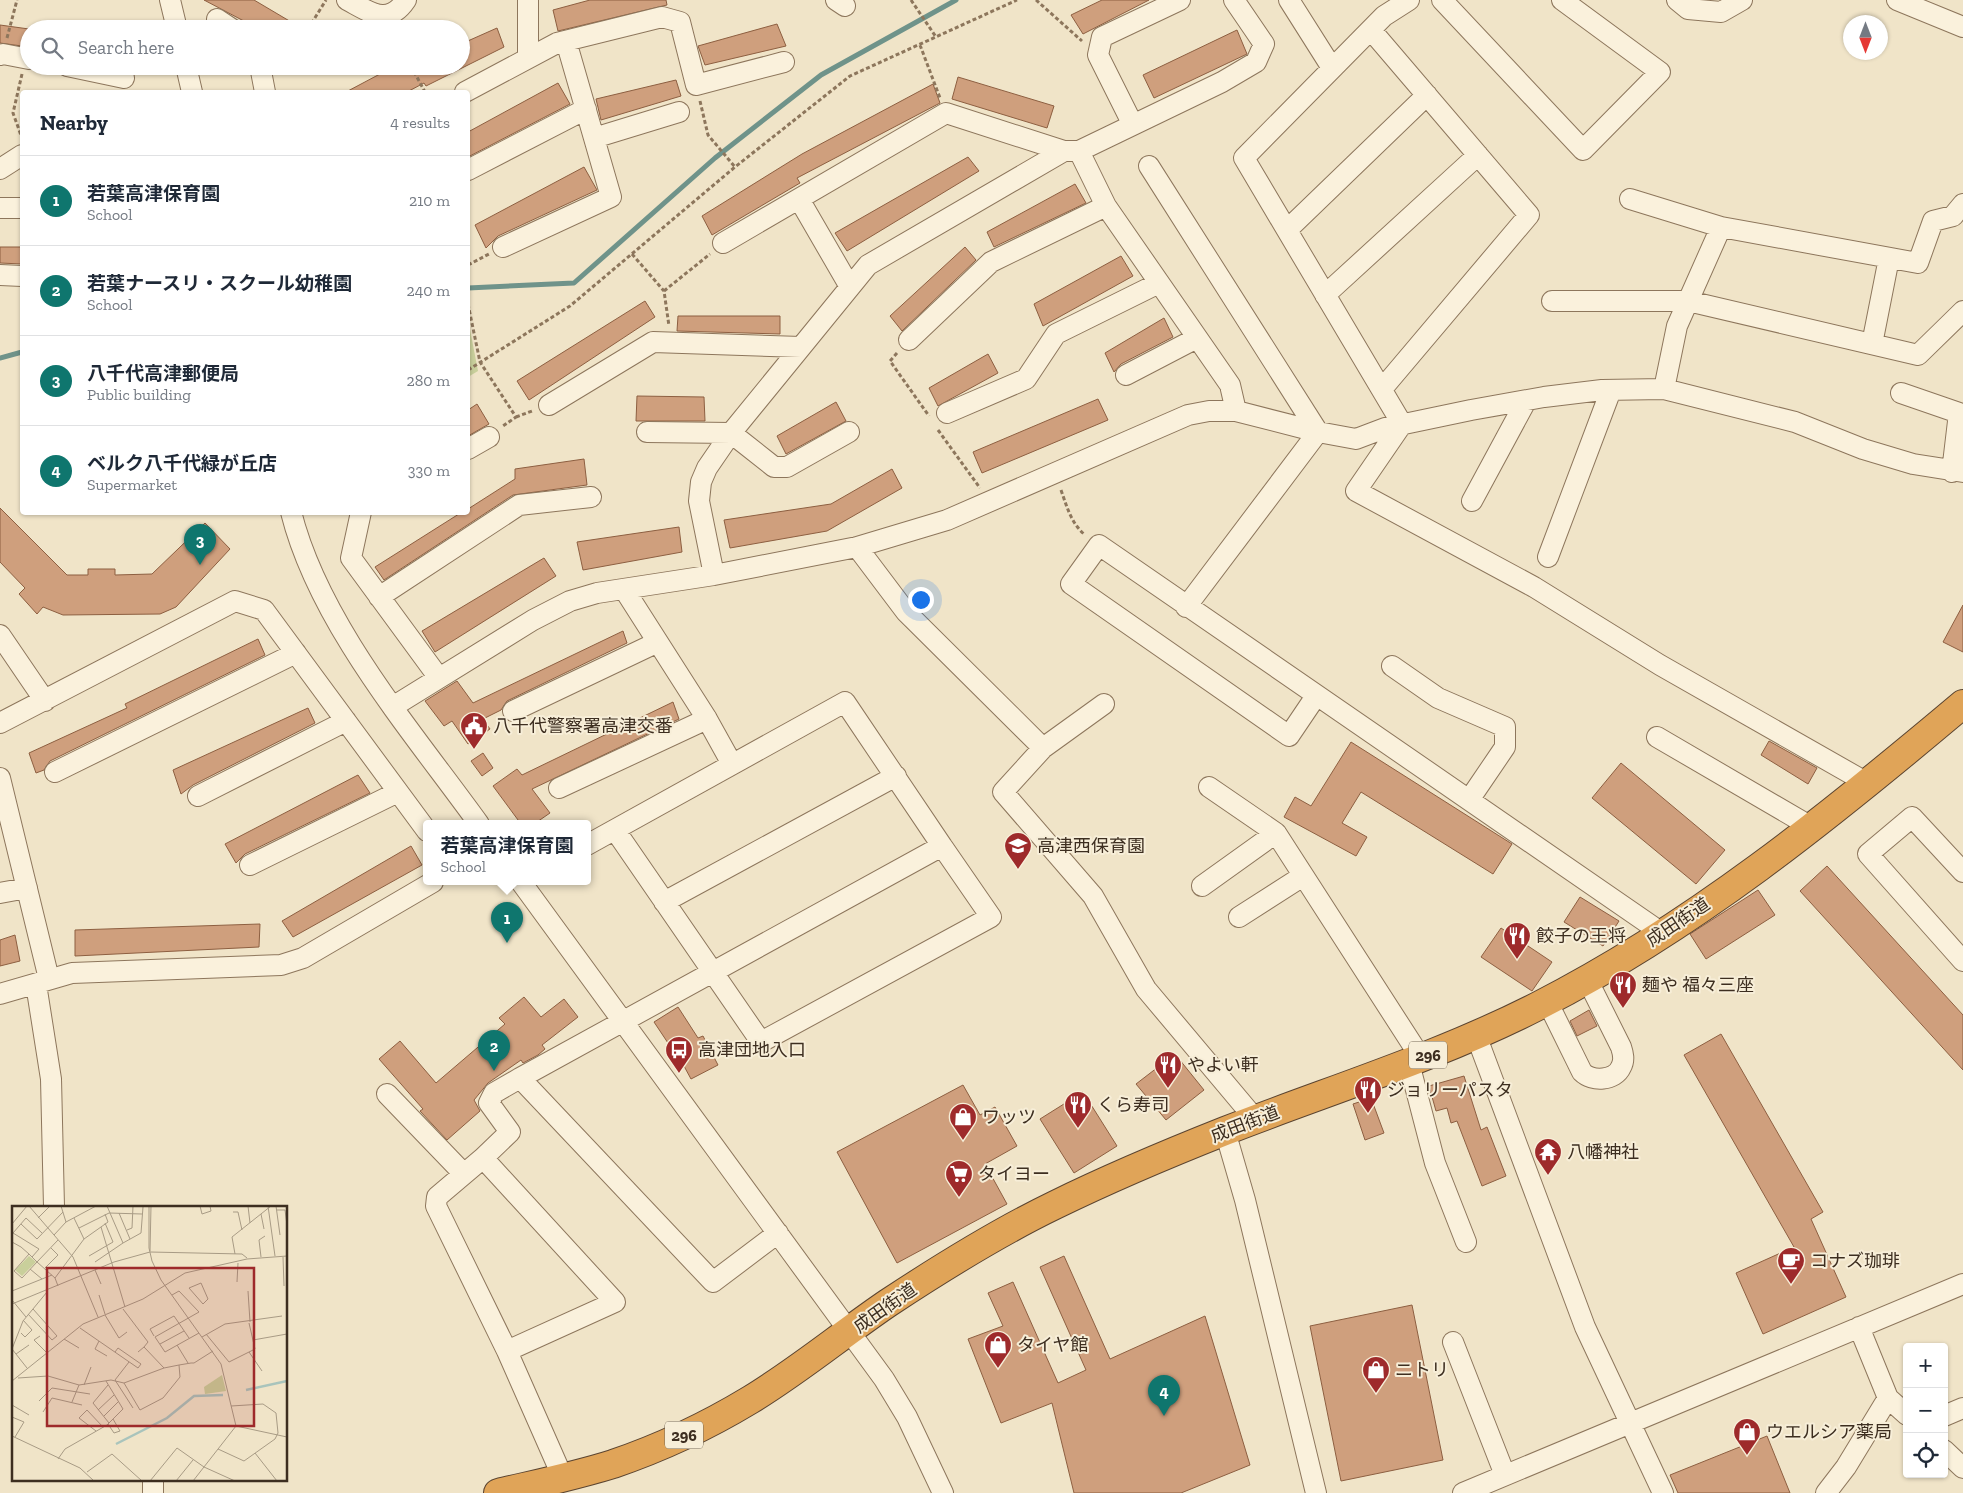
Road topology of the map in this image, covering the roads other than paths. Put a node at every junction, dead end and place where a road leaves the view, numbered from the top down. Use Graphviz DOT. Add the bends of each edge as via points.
graph roads {
  1 [pos="170,0"];
  2 [pos="347,0"];
  3 [pos="406,0"];
  4 [pos="1180,0"];
  5 [pos="1234,0"];
  6 [pos="1289,0"];
  7 [pos="1409,0"];
  8 [pos="1442,0"];
  9 [pos="1562,0"];
  10 [pos="1677,0"];
  11 [pos="1742,0"];
  12 [pos="1897,0"];
  13 [pos="527,1"];
  14 [pos="1376,15"];
  15 [pos="175,20"];
  16 [pos="1963,27"];
  17 [pos="566,40"];
  18 [pos="2,54"];
  19 [pos="20,57"];
  20 [pos="528,57"];
  21 [pos="784,62"];
  22 [pos="1332,68"];
  23 [pos="110,75"];
  24 [pos="188,75"];
  25 [pos="262,75"];
  26 [pos="124,78"];
  27 [pos="192,90"];
  28 [pos="265,90"];
  29 [pos="469,90"];
  30 [pos="1426,95"];
  31 [pos="586,109"];
  32 [pos="679,112"];
  33 [pos="1133,125"];
  34 [pos="594,138"];
  35 [pos="1072,152"];
  36 [pos="20,155"];
  37 [pos="1478,155"];
  38 [pos="1149,166"];
  39 [pos="0,169"];
  40 [pos="470,169"];
  41 [pos="799,199"];
  42 [pos="1630,199"];
  43 [pos="1963,204"];
  44 [pos="1106,206"];
  45 [pos="0,208"];
  46 [pos="20,208"];
  47 [pos="1721,228"];
  48 [pos="1287,230"];
  49 [pos="723,243"];
  50 [pos="503,247"];
  51 [pos="1889,258"];
  52 [pos="0,275"];
  53 [pos="20,276"];
  54 [pos="1159,283"];
  55 [pos="850,287"];
  56 [pos="1325,294"];
  57 [pos="1552,301"];
  58 [pos="1688,301"];
  59 [pos="1963,311"];
  60 [pos="1197,338"];
  61 [pos="909,340"];
  62 [pos="1872,344"];
  63 [pos="801,347"];
  64 [pos="1126,375"];
  65 [pos="1382,389"];
  66 [pos="1664,389"];
  67 [pos="1611,390"];
  68 [pos="1901,393"];
  69 [pos="1526,400"];
  70 [pos="549,405"];
  71 [pos="1236,411"];
  72 [pos="947,413"];
  73 [pos="1402,424"];
  74 [pos="647,432"];
  75 [pos="849,432"];
  76 [pos="1318,432"];
  77 [pos="732,433"];
  78 [pos="488,437"];
  79 [pos="470,448"];
  80 [pos="1957,472"];
  81 [pos="591,497"];
  82 [pos="1472,501"];
  83 [pos="292,515"];
  84 [pos="360,515"];
  85 [pos="857,547"];
  86 [pos="1548,557"];
  87 [pos="714,575"];
  88 [pos="624,589"];
  89 [pos="379,597"];
  90 [pos="1186,606"];
  91 [pos="0,635"];
  92 [pos="658,642"];
  93 [pos="296,653"];
  94 [pos="1392,666"];
  95 [pos="439,678"];
  96 [pos="1316,696"];
  97 [pos="45,701"];
  98 [pos="1104,704"];
  99 [pos="1963,704"];
  100 [pos="394,706"];
  101 [pos="513,711"];
  102 [pos="707,719"];
  103 [pos="346,721"];
  104 [pos="0,723"];
  105 [pos="1657,737"];
  106 [pos="1043,748"];
  107 [pos="732,764"];
  108 [pos="54,772"];
  109 [pos="896,776"];
  110 [pos="0,778"];
  111 [pos="1868,784"];
  112 [pos="1209,787"];
  113 [pos="558,788"];
  114 [pos="398,792"];
  115 [pos="198,796"];
  116 [pos="1469,800"];
  117 [pos="4,813"];
  118 [pos="476,820"];
  119 [pos="423,826"];
  120 [pos="1813,828"];
  121 [pos="615,830"];
  122 [pos="1276,833"];
  123 [pos="591,843"];
  124 [pos="942,846"];
  125 [pos="250,865"];
  126 [pos="1963,872"];
  127 [pos="1303,876"];
  128 [pos="428,885"];
  129 [pos="524,885"];
  130 [pos="1202,886"];
  131 [pos="27,888"];
  132 [pos="0,893"];
  133 [pos="664,902"];
  134 [pos="1239,917"];
  135 [pos="1662,933"];
  136 [pos="1963,961"];
  137 [pos="712,971"];
  138 [pos="1587,979"];
  139 [pos="42,982"];
  140 [pos="0,994"];
  141 [pos="1547,1001"];
  142 [pos="623,1021"];
  143 [pos="1476,1035"];
  144 [pos="1415,1060"];
  145 [pos="520,1078"];
  146 [pos="387,1094"];
  147 [pos="1256,1120"];
  148 [pos="1225,1131"];
  149 [pos="483,1158"];
  150 [pos="464,1174"];
  151 [pos="54,1206"];
  152 [pos="778,1233"];
  153 [pos="1466,1242"];
  154 [pos="1961,1282"];
  155 [pos="1859,1327"];
  156 [pos="850,1332"];
  157 [pos="1453,1342"];
  158 [pos="507,1351"];
  159 [pos="1888,1398"];
  160 [pos="1963,1408"];
  161 [pos="1903,1411"];
  162 [pos="1948,1414"];
  163 [pos="1629,1423"];
  164 [pos="1948,1454"];
  165 [pos="1963,1468"];
  166 [pos="1505,1475"];
  167 [pos="563,1478"];
  168 [pos="152,1480"];
  169 [pos="154,1493"];
  170 [pos="498,1493"];
  171 [pos="943,1493"];
  172 [pos="1316,1493"];
  173 [pos="1463,1493"];
  174 [pos="1663,1493"];
  175 [pos="1826,1493"];
  1 -- 15 [label="street"];
  2 -- 3 [label="street" via="386,16 398,11"];
  4 -- 33 [label="street" via="1102,37 1098,55"];
  5 -- 33 [label="street" via="1264,44 1256,62"];
  6 -- 22 [label="street"];
  7 -- 14 [label="street"];
  8 -- 9 [label="street" via="1583,150 1660,72"];
  10 -- 11 [label="street" via="1688,9 1720,12"];
  12 -- 16 [label="street"];
  13 -- 20 [label="street"];
  14 -- 22 [label="street"];
  14 -- 30 [label="street"];
  17 -- 20 [label="street"];
  17 -- 21 [label="street" via="662,17 680,22 696,85"];
  17 -- 31 [label="street"];
  18 -- 19 [label="street"];
  20 -- 29 [label="street"];
  22 -- 48 [label="street" via="1244,158"];
  23 -- 26 [label="street"];
  24 -- 27 [label="street"];
  25 -- 28 [label="street"];
  30 -- 37 [label="street"];
  30 -- 48 [label="street"];
  31 -- 34 [label="street"];
  31 -- 40 [label="street"];
  32 -- 34 [label="street"];
  33 -- 35 [label="street"];
  34 -- 50 [label="street" via="611,197"];
  35 -- 41 [label="street" via="946,113"];
  35 -- 44 [label="street"];
  35 -- 55 [label="street" via="868,265"];
  36 -- 39 [label="street"];
  37 -- 56 [label="street"];
  37 -- 65 [label="street" via="1529,215"];
  38 -- 76 [label="street"];
  41 -- 49 [label="street"];
  41 -- 55 [label="street"];
  42 -- 47 [label="street"];
  43 -- 51 [label="street" via="1953,216 1933,220 1918,263"];
  44 -- 54 [label="street"];
  44 -- 61 [label="street" via="991,262"];
  45 -- 46 [label="street"];
  47 -- 51 [label="street"];
  47 -- 58 [label="street"];
  48 -- 56 [label="street"];
  51 -- 62 [label="street"];
  52 -- 53 [label="street"];
  54 -- 60 [label="street"];
  54 -- 72 [label="street" via="1056,334 1026,380"];
  55 -- 63 [label="street"];
  56 -- 65 [label="street"];
  57 -- 58 [label="street"];
  58 -- 62 [label="street"];
  58 -- 66 [label="street" via="1677,326"];
  59 -- 62 [label="street" via="1918,355"];
  60 -- 64 [label="street"];
  60 -- 71 [label="street" via="1230,385"];
  63 -- 70 [label="street" via="652,342"];
  63 -- 77 [label="street"];
  65 -- 73 [label="street"];
  66 -- 67 [label="street"];
  66 -- 80 [label="street" via="1776,417 1888,456"];
  67 -- 69 [label="street"];
  67 -- 86 [label="street"];
  68 -- 80 [label="street" via="1960,413"];
  69 -- 73 [label="street"];
  69 -- 82 [label="street"];
  71 -- 76 [label="street"];
  71 -- 85 [label="street" via="1188,415 947,520"];
  73 -- 76 [label="street" via="1356,439"];
  73 -- 111 [label="street" via="1356,491 1534,587 1660,665"];
  74 -- 77 [label="street"];
  75 -- 77 [label="street" via="787,467 774,467"];
  76 -- 90 [label="street"];
  77 -- 87 [label="street" via="701,482 699,501"];
  78 -- 79 [label="street"];
  81 -- 89 [label="street" via="519,505"];
  83 -- 100 [label="street" via="316,583 354,649"];
  84 -- 89 [label="street" via="351,558"];
  85 -- 87 [label="street"];
  85 -- 106 [label="street" via="906,612"];
  87 -- 88 [label="street"];
  88 -- 92 [label="street"];
  88 -- 95 [label="street" via="570,601"];
  89 -- 95 [label="street"];
  90 -- 96 [label="street"];
  90 -- 96 [label="street" via="1099,546 1071,584 1289,736"];
  91 -- 97 [label="street"];
  92 -- 101 [label="street"];
  92 -- 102 [label="street"];
  93 -- 97 [label="street" via="264,610 235,601"];
  93 -- 103 [label="street"];
  93 -- 108 [label="street"];
  94 -- 116 [label="street" via="1438,698 1505,727 1505,747"];
  95 -- 100 [label="street"];
  96 -- 116 [label="street"];
  97 -- 104 [label="street"];
  98 -- 106 [label="street"];
  99 -- 111 [label="highway, 成田街道 / 296"];
  100 -- 118 [label="street"];
  102 -- 107 [label="street"];
  102 -- 113 [label="street"];
  103 -- 114 [label="street"];
  103 -- 115 [label="street"];
  105 -- 120 [label="street"];
  106 -- 147 [label="street" via="1003,792 1093,896 1146,989"];
  107 -- 109 [label="street" via="846,702"];
  107 -- 121 [label="street"];
  109 -- 124 [label="street"];
  109 -- 133 [label="street"];
  110 -- 117 [label="street"];
  111 -- 120 [label="highway, 成田街道 / 296"];
  112 -- 122 [label="street"];
  114 -- 119 [label="street"];
  114 -- 125 [label="street"];
  116 -- 135 [label="street"];
  117 -- 131 [label="street"];
  120 -- 135 [label="highway, 成田街道 / 296"];
  121 -- 123 [label="street"];
  121 -- 133 [label="street"];
  122 -- 127 [label="street"];
  122 -- 130 [label="street"];
  124 -- 137 [label="street"];
  124 -- 137 [label="street" via="991,917 761,1042"];
  126 -- 136 [label="street" via="1912,818 1868,854"];
  127 -- 134 [label="street"];
  127 -- 144 [label="street"];
  128 -- 139 [label="street" via="303,958 281,965 72,974"];
  129 -- 142 [label="street"];
  131 -- 132 [label="street"];
  131 -- 139 [label="street"];
  133 -- 137 [label="street"];
  135 -- 138 [label="highway, 成田街道 / 296"];
  137 -- 142 [label="street"];
  138 -- 141 [label="highway, 成田街道 / 296"];
  138 -- 141 [label="street" via="1624,1057 1621,1068 1614,1075 1594,1079 1582,1072"];
  139 -- 140 [label="street"];
  139 -- 151 [label="street" via="51,1079"];
  141 -- 143 [label="highway, 成田街道 / 296"];
  142 -- 145 [label="street"];
  142 -- 152 [label="street"];
  143 -- 144 [label="highway, 成田街道 / 296"];
  143 -- 163 [label="street" via="1585,1327"];
  144 -- 147 [label="highway, 成田街道 / 296"];
  144 -- 153 [label="street" via="1434,1163"];
  145 -- 149 [label="street" via="494,1093 488,1103 510,1132"];
  145 -- 152 [label="street" via="713,1282"];
  146 -- 150 [label="street"];
  147 -- 148 [label="highway, 成田街道 / 296"];
  148 -- 156 [label="highway, 成田街道 / 296" via="1053,1206 972,1250"];
  148 -- 172 [label="street" via="1245,1200"];
  149 -- 150 [label="street"];
  149 -- 158 [label="street" via="615,1302"];
  150 -- 158 [label="street" via="437,1197 436,1206"];
  152 -- 156 [label="street"];
  154 -- 155 [label="street"];
  155 -- 159 [label="street"];
  155 -- 163 [label="street"];
  156 -- 167 [label="highway, 成田街道 / 296" via="751,1400 702,1426 620,1461"];
  156 -- 171 [label="street" via="908,1417"];
  157 -- 166 [label="street"];
  158 -- 167 [label="street"];
  159 -- 161 [label="street"];
  159 -- 175 [label="street" via="1846,1467"];
  160 -- 162 [label="street"];
  163 -- 166 [label="street"];
  163 -- 174 [label="street"];
  164 -- 165 [label="street"];
  166 -- 173 [label="street"];
  167 -- 170 [label="highway, 成田街道 / 296"];
  168 -- 169 [label="street"];
}
